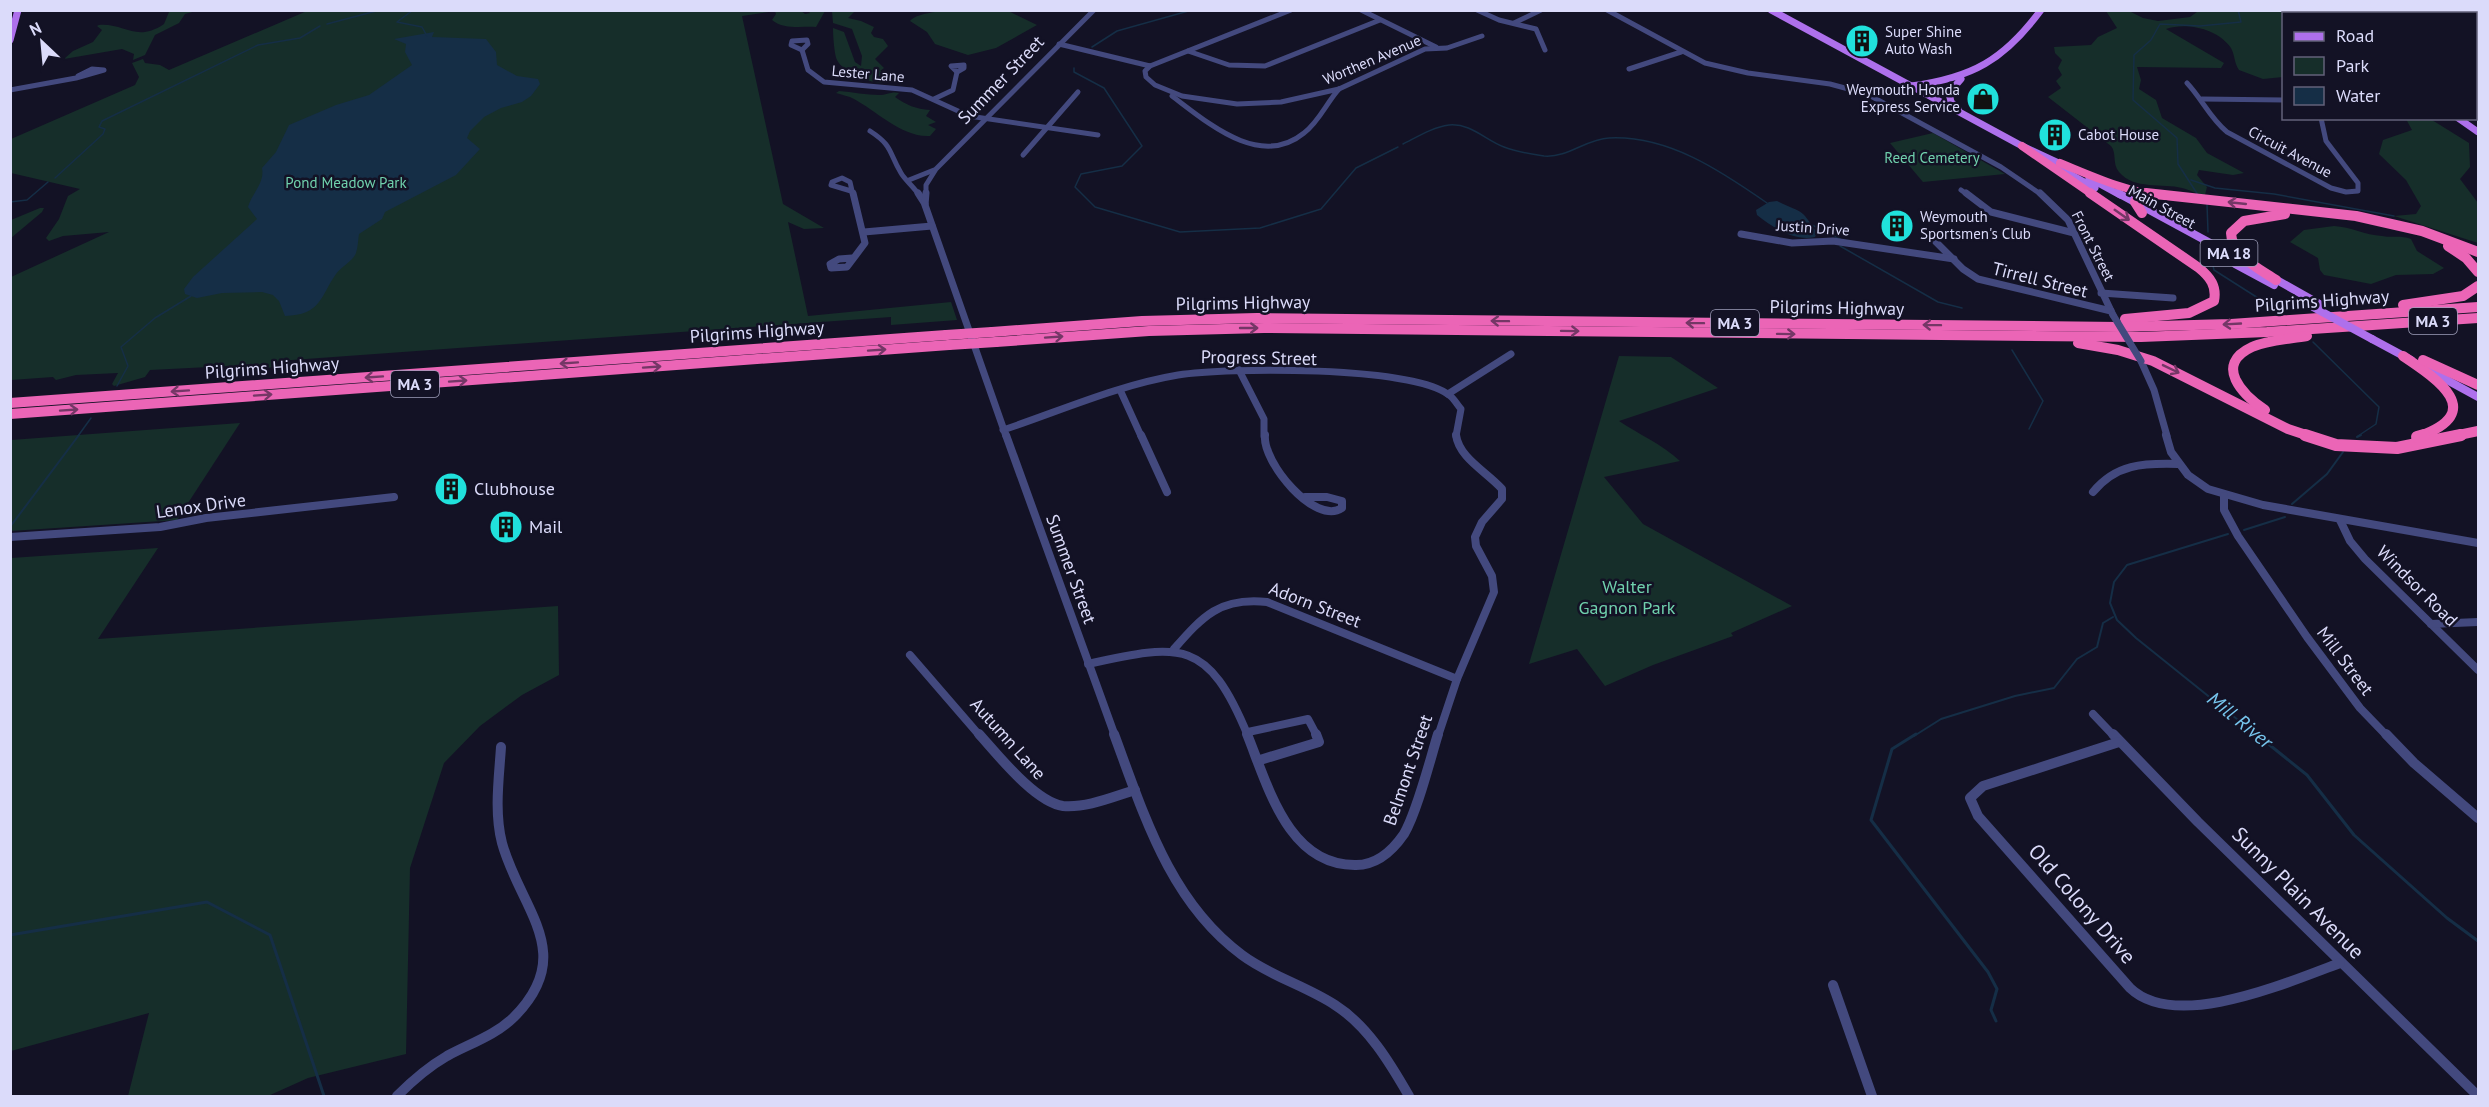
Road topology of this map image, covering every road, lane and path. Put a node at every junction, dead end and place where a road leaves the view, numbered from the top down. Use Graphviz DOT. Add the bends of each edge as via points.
graph roads {
  1 [pos="18,10"];
  2 [pos="1094,10"];
  3 [pos="1291,10"];
  4 [pos="1361,10"];
  5 [pos="1477,10"];
  6 [pos="1541,10"];
  7 [pos="1607,10"];
  8 [pos="1772,10"];
  9 [pos="2041,10"];
  10 [pos="1380,20"];
  11 [pos="1514,23"];
  12 [pos="13,28"];
  13 [pos="1482,36"];
  14 [pos="10,40"];
  15 [pos="1059,45"];
  16 [pos="1436,48"];
  17 [pos="802,50"];
  18 [pos="1545,50"];
  19 [pos="1188,51"];
  20 [pos="1681,52"];
  21 [pos="1150,66"];
  22 [pos="1629,69"];
  23 [pos="957,72"];
  24 [pos="78,76"];
  25 [pos="1963,77"];
  26 [pos="2187,83"];
  27 [pos="1911,86"];
  28 [pos="1339,89"];
  29 [pos="10,90"];
  30 [pos="1165,90"];
  31 [pos="1078,92"];
  32 [pos="1862,92"];
  33 [pos="1311,97"];
  34 [pos="934,99"];
  35 [pos="2202,99"];
  36 [pos="2282,100"];
  37 [pos="1206,101"];
  38 [pos="1326,105"];
  39 [pos="1189,108"];
  40 [pos="1962,113"];
  41 [pos="988,117"];
  42 [pos="2321,120"];
  43 [pos="2461,120"];
  44 [pos="1048,127"];
  45 [pos="870,131"];
  46 [pos="2478,132"];
  47 [pos="1098,135"];
  48 [pos="2022,146"];
  49 [pos="1023,155"];
  50 [pos="2060,163"];
  51 [pos="936,169"];
  52 [pos="909,180"];
  53 [pos="851,190"];
  54 [pos="1961,190"];
  55 [pos="2166,196"];
  56 [pos="2135,202"];
  57 [pos="925,205"];
  58 [pos="2142,213"];
  59 [pos="932,226"];
  60 [pos="1924,230"];
  61 [pos="864,232"];
  62 [pos="2074,232"];
  63 [pos="1741,234"];
  64 [pos="1941,244"];
  65 [pos="2478,252"];
  66 [pos="852,258"];
  67 [pos="1954,259"];
  68 [pos="2478,272"];
  69 [pos="2276,279"];
  70 [pos="2478,286"];
  71 [pos="2102,293"];
  72 [pos="2173,298"];
  73 [pos="2318,306"];
  74 [pos="2478,307"];
  75 [pos="2112,313"];
  76 [pos="2478,318"];
  77 [pos="2267,322"];
  78 [pos="2388,324"];
  79 [pos="2478,326"];
  80 [pos="2340,328"];
  81 [pos="1966,331"];
  82 [pos="994,337"];
  83 [pos="2377,338"];
  84 [pos="947,340"];
  85 [pos="1511,354"];
  86 [pos="2403,356"];
  87 [pos="2423,360"];
  88 [pos="1239,370"];
  89 [pos="2478,385"];
  90 [pos="2478,390"];
  91 [pos="1121,392"];
  92 [pos="1448,394"];
  93 [pos="2478,397"];
  94 [pos="10,403"];
  95 [pos="10,414"];
  96 [pos="1003,430"];
  97 [pos="2478,432"];
  98 [pos="2178,464"];
  99 [pos="1167,492"];
  100 [pos="2093,492"];
  101 [pos="2224,495"];
  102 [pos="1305,497"];
  103 [pos="393,500"];
  104 [pos="2340,520"];
  105 [pos="104,534"];
  106 [pos="10,537"];
  107 [pos="10,543"];
  108 [pos="2478,543"];
  109 [pos="2478,621"];
  110 [pos="2431,624"];
  111 [pos="1174,649"];
  112 [pos="910,655"];
  113 [pos="1088,664"];
  114 [pos="2478,670"];
  115 [pos="1457,679"];
  116 [pos="2093,714"];
  117 [pos="1248,732"];
  118 [pos="2119,742"];
  119 [pos="501,747"];
  120 [pos="1260,760"];
  121 [pos="1135,790"];
  122 [pos="2478,818"];
  123 [pos="2340,963"];
  124 [pos="1833,985"];
  125 [pos="397,1096"];
  126 [pos="1409,1096"];
  127 [pos="1872,1096"];
  128 [pos="2478,1096"];
  1 -- 12 [label="main road"];
  2 -- 15 [label="street, Summer Street"];
  3 -- 19 [label="street"];
  4 -- 10 [label="street"];
  5 -- 11 [label="street"];
  6 -- 11 [label="street"];
  7 -- 20 [label="street, Front Street"];
  8 -- 27 [label="main road, Main Street / MA 18"];
  9 -- 25 [label="main road" via="2019,41"];
  10 -- 16 [label="street"];
  10 -- 19 [label="street" via="1265,66 1229,65"];
  11 -- 18 [label="street" via="1536,29"];
  12 -- 14 [label="main road"];
  13 -- 16 [label="street, Worthen Avenue" via="1452,47"];
  15 -- 21 [label="street"];
  15 -- 41 [label="street, Summer Street"];
  16 -- 28 [label="street, Worthen Avenue" via="1425,49"];
  17 -- 34 [label="street, Lester Lane" via="807,71 824,82 906,89"];
  19 -- 21 [label="street"];
  20 -- 22 [label="street"];
  20 -- 32 [label="street, Front Street" via="1721,68"];
  21 -- 30 [label="street" via="1146,77"];
  23 -- 34 [label="street" via="952,90"];
  24 -- 29 [label="street"];
  25 -- 27 [label="main road"];
  25 -- 40 [label="main road" via="1949,93 1951,102"];
  26 -- 35 [label="street, Circuit Avenue"];
  27 -- 32 [label="street"];
  27 -- 40 [label="main road, Main Street / MA 18"];
  28 -- 33 [label="street, Worthen Avenue"];
  28 -- 38 [label="street"];
  30 -- 37 [label="street, Worthen Avenue"];
  30 -- 39 [label="street"];
  31 -- 44 [label="street"];
  32 -- 62 [label="street, Front Street" via="2029,184 2063,214"];
  33 -- 37 [label="street, Worthen Avenue" via="1251,104"];
  33 -- 38 [label="street"];
  34 -- 41 [label="street, Lester Lane" via="969,116"];
  35 -- 36 [label="street"];
  35 -- 42 [label="street, Circuit Avenue" via="2214,122 2226,132 2331,188 2358,191 2358,183 2326,141"];
  37 -- 39 [label="street"];
  38 -- 39 [label="street" via="1298,138 1266,146 1233,138"];
  40 -- 48 [label="main road, Main Street / MA 18"];
  41 -- 44 [label="street, Lester Lane"];
  41 -- 51 [label="street, Summer Street"];
  43 -- 46 [label="main road"];
  44 -- 47 [label="street, Lester Lane"];
  44 -- 49 [label="street"];
  45 -- 52 [label="street" via="884,139 902,176"];
  48 -- 50 [label="main road, Main Street / MA 18"];
  48 -- 58 [label="main road, Main Street / MA 18"];
  48 -- 81 [label="highway, one-way" via="2202,271 2214,284 2215,298 2198,311 2171,316"];
  50 -- 55 [label="highway" via="2125,189"];
  50 -- 56 [label="main road, Main Street / MA 18"];
  51 -- 52 [label="street"];
  51 -- 57 [label="street, Summer Street" via="926,185"];
  52 -- 57 [label="street"];
  53 -- 61 [label="street"];
  54 -- 62 [label="street" via="1991,212"];
  55 -- 56 [label="highway" via="2148,196"];
  65 -- 55 [label="highway, one-way" via="2422,231 2356,216"];
  56 -- 58 [label="highway"];
  56 -- 69 [label="main road, Main Street / MA 18"];
  57 -- 59 [label="street, Summer Street"];
  58 -- 73 [label="main road, Main Street / MA 18"];
  59 -- 61 [label="street"];
  59 -- 96 [label="street, Summer Street"];
  60 -- 64 [label="street"];
  61 -- 66 [label="street" via="864,247"];
  62 -- 71 [label="street, Front Street"];
  63 -- 67 [label="street, Justin Drive" via="1792,243 1833,241"];
  64 -- 67 [label="street, Tirrell Street"];
  67 -- 75 [label="street, Tirrell Street" via="1971,276 1989,284"];
  68 -- 69 [label="highway" via="2466,258 2445,245 2382,225 2301,214 2262,215 2241,222 2231,234 2235,247"];
  69 -- 73 [label="main road, Main Street / MA 18"];
  70 -- 77 [label="highway" via="2467,295 2453,298"];
  71 -- 72 [label="street"];
  71 -- 75 [label="street, Front Street"];
  73 -- 83 [label="main road, Main Street / MA 18, bridge"];
  74 -- 77 [label="highway, Pilgrims Highway / MA 3"];
  75 -- 98 [label="street, Front Street, bridge" via="2154,390 2167,444"];
  76 -- 78 [label="highway, Pilgrims Highway / MA 3"];
  77 -- 81 [label="highway, Pilgrims Highway / MA 3, one-way"];
  78 -- 79 [label="highway"];
  78 -- 80 [label="highway, Pilgrims Highway / MA 3"];
  80 -- 81 [label="highway, Pilgrims Highway / MA 3" via="2147,337"];
  80 -- 86 [label="highway" via="2248,349 2234,362 2235,379 2258,406 2301,429 2344,440 2402,440 2439,430 2454,419 2457,411 2454,398 2443,384"];
  82 -- 81 [label="highway, Pilgrims Highway / MA 3, one-way" via="1244,328 1894,335"];
  81 -- 82 [label="highway, Pilgrims Highway / MA 3, one-way" via="1250,318 1142,321"];
  81 -- 97 [label="highway, one-way" via="2083,344 2139,356 2175,370 2288,429 2336,445 2397,448"];
  82 -- 84 [label="highway, Pilgrims Highway / MA 3, bridge"];
  83 -- 86 [label="main road, Main Street / MA 18"];
  83 -- 87 [label="main road, Main Street / MA 18"];
  84 -- 94 [label="highway, Pilgrims Highway / MA 3, one-way"];
  95 -- 84 [label="highway, Pilgrims Highway / MA 3, one-way"];
  85 -- 92 [label="street"];
  86 -- 93 [label="main road, Main Street / MA 18"];
  87 -- 89 [label="highway"];
  87 -- 90 [label="main road, Main Street / MA 18"];
  88 -- 91 [label="street, Progress Street" via="1175,375"];
  88 -- 92 [label="street, Progress Street" via="1398,378"];
  88 -- 102 [label="street" via="1265,422 1264,447 1283,478"];
  91 -- 96 [label="street, Progress Street"];
  91 -- 99 [label="street"];
  92 -- 115 [label="street, Belmont Street" via="1460,404 1454,431 1460,449 1503,493 1475,537 1492,576 1494,592"];
  96 -- 113 [label="street, Summer Street"];
  98 -- 100 [label="street" via="2119,469 2103,477"];
  98 -- 101 [label="street, Front Street" via="2199,484"];
  101 -- 104 [label="street, Front Street"];
  101 -- 122 [label="street, Mill Street" via="2224,510 2238,536 2310,643 2360,708 2414,763"];
  103 -- 105 [label="street, Lenox Drive" via="150,534"];
  104 -- 108 [label="street, Front Street"];
  104 -- 110 [label="street, Windsor Road" via="2358,551"];
  105 -- 106 [label="street, Lenox Drive"];
  105 -- 107 [label="street, Lenox Drive"];
  109 -- 110 [label="street"];
  110 -- 114 [label="street, Windsor Road"];
  111 -- 113 [label="street"];
  111 -- 115 [label="street, Adorn Street" via="1209,612 1236,600 1251,599"];
  111 -- 117 [label="street, Belmont Street" via="1202,660 1218,675"];
  112 -- 121 [label="street, Autumn Lane" via="1023,781 1045,800 1077,805"];
  113 -- 121 [label="street, Summer Street"];
  115 -- 120 [label="street, Belmont Street" via="1406,830 1385,856 1355,865 1340,864 1321,859 1304,847 1290,830"];
  116 -- 118 [label="street, Sunny Plain Avenue"];
  117 -- 120 [label="street, Belmont Street"];
  117 -- 120 [label="street" via="1308,719 1316,730 1319,742"];
  118 -- 123 [label="street, Sunny Plain Avenue"];
  118 -- 123 [label="street, Old Colony Drive" via="1983,786 1970,798 1978,816 2138,996 2153,1005 2196,1004 2257,992"];
  119 -- 125 [label="street" via="501,841 542,934 543,975 533,995 507,1023 429,1066"];
  121 -- 126 [label="street, Summer Street" via="1170,874 1200,917 1243,956 1336,1005 1357,1022 1390,1062"];
  123 -- 128 [label="street, Sunny Plain Avenue"];
  124 -- 127 [label="street"];
}
